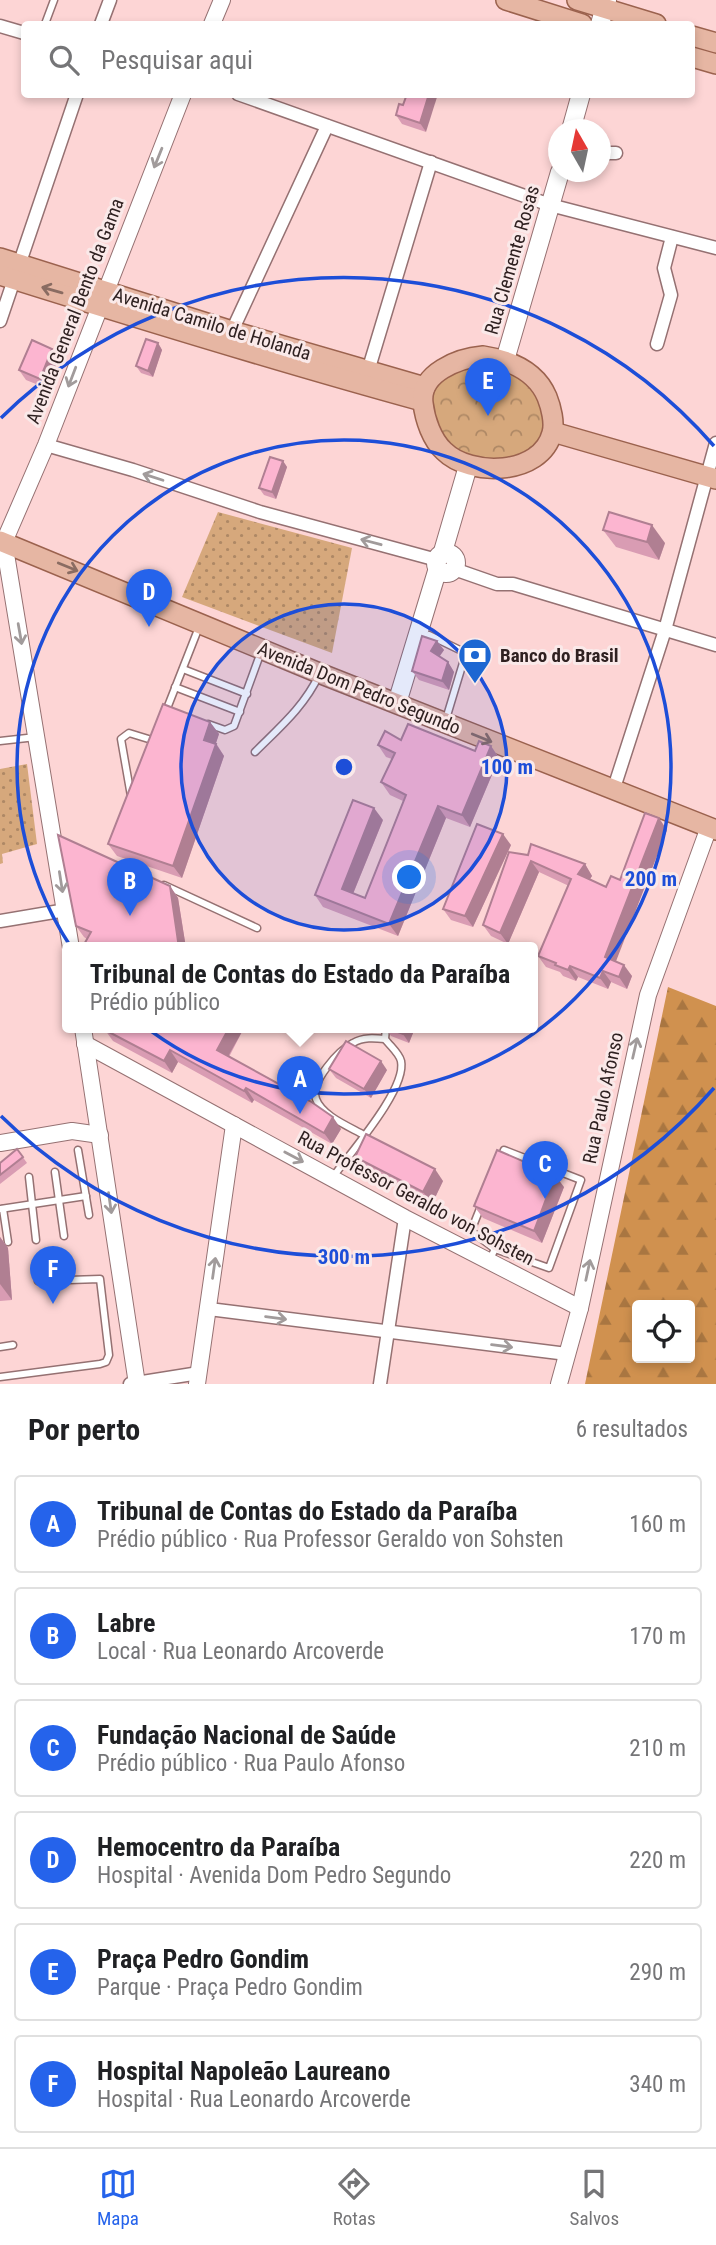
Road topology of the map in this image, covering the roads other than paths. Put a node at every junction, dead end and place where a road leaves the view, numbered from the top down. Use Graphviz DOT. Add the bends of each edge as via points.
graph roads {
  1 [pos="54,0"];
  2 [pos="110,0"];
  3 [pos="222,0"];
  4 [pos="506,0"];
  5 [pos="577,0"];
  6 [pos="604,11"];
  7 [pos="46,21"];
  8 [pos="102,21"];
  9 [pos="213,21"];
  10 [pos="572,21"];
  11 [pos="644,21"];
  12 [pos="0,26"];
  13 [pos="21,32"];
  14 [pos="695,37"];
  15 [pos="716,43"];
  16 [pos="695,58"];
  17 [pos="716,64"];
  18 [pos="76,98"];
  19 [pos="181,98"];
  20 [pos="249,98"];
  21 [pos="580,98"];
  22 [pos="574,119"];
  23 [pos="327,126"];
  24 [pos="611,153"];
  25 [pos="616,153"];
  26 [pos="430,162"];
  27 [pos="557,182"];
  28 [pos="551,205"];
  29 [pos="672,237"];
  30 [pos="716,248"];
  31 [pos="0,258"];
  32 [pos="11,273"];
  33 [pos="102,297"];
  34 [pos="0,321"];
  35 [pos="232,331"];
  36 [pos="657,344"];
  37 [pos="505,360"];
  38 [pos="368,371"];
  39 [pos="424,394"];
  40 [pos="553,432"];
  41 [pos="716,443"];
  42 [pos="46,444"];
  43 [pos="473,467"];
  44 [pos="711,478"];
  45 [pos="2,541"];
  46 [pos="447,563"];
  47 [pos="201,622"];
  48 [pos="664,630"];
  49 [pos="429,635"];
  50 [pos="716,645"];
  51 [pos="262,649"];
  52 [pos="183,669"];
  53 [pos="319,673"];
  54 [pos="175,687"];
  55 [pos="247,694"];
  56 [pos="401,705"];
  57 [pos="178,712"];
  58 [pos="240,712"];
  59 [pos="200,721"];
  60 [pos="444,723"];
  61 [pos="160,728"];
  62 [pos="37,737"];
  63 [pos="0,741"];
  64 [pos="155,741"];
  65 [pos="255,752"];
  66 [pos="150,753"];
  67 [pos="137,789"];
  68 [pos="613,791"];
  69 [pos="713,829"];
  70 [pos="159,883"];
  71 [pos="66,910"];
  72 [pos="0,921"];
  73 [pos="257,928"];
  74 [pos="70,942"];
  75 [pos="386,1033"];
  76 [pos="84,1036"];
  77 [pos="385,1039"];
  78 [pos="97,1116"];
  79 [pos="234,1125"];
  80 [pos="72,1131"];
  81 [pos="100,1135"];
  82 [pos="364,1135"];
  83 [pos="0,1143"];
  84 [pos="78,1150"];
  85 [pos="55,1171"];
  86 [pos="494,1173"];
  87 [pos="29,1177"];
  88 [pos="332,1178"];
  89 [pos="86,1196"];
  90 [pos="485,1196"];
  91 [pos="61,1200"];
  92 [pos="33,1204"];
  93 [pos="1,1209"];
  94 [pos="89,1215"];
  95 [pos="405,1218"];
  96 [pos="64,1236"];
  97 [pos="36,1240"];
  98 [pos="8,1242"];
  99 [pos="492,1255"];
  100 [pos="38,1281"];
  101 [pos="580,1308"];
  102 [pos="209,1309"];
  103 [pos="386,1332"];
  104 [pos="13,1345"];
  105 [pos="0,1347"];
  106 [pos="567,1354"];
  107 [pos="0,1377"];
  108 [pos="198,1379"];
  109 [pos="134,1384"];
  110 [pos="380,1384"];
  111 [pos="559,1384"];
  1 -- 7 [label="lane"];
  2 -- 8 [label="street"];
  3 -- 9 [label="street"];
  4 -- 10 [label="main road"];
  5 -- 6 [label="main road"];
  6 -- 11 [label="main road"];
  12 -- 13 [label="street"];
  14 -- 15 [label="main road"];
  16 -- 17 [label="main road"];
  18 -- 32 [label="street"];
  19 -- 33 [label="street, Avenida General Bento da Gama, one-way"];
  20 -- 23 [label="street"];
  21 -- 22 [label="main road"];
  23 -- 26 [label="street"];
  23 -- 35 [label="street"];
  24 -- 25 [label="street"];
  26 -- 28 [label="street"];
  26 -- 38 [label="street"];
  27 -- 28 [label="main road, Rua Clemente Rosas"];
  28 -- 29 [label="street"];
  28 -- 37 [label="main road, Rua Clemente Rosas"];
  29 -- 30 [label="street"];
  29 -- 36 [label="street" via="664,268 671,295"];
  31 -- 32 [label="main road, Avenida Camilo de Holanda"];
  33 -- 32 [label="main road, Avenida Camilo de Holanda, one-way"];
  32 -- 34 [label="street"];
  33 -- 35 [label="main road, Avenida Camilo de Holanda"];
  33 -- 39 [label="main road, Avenida Camilo de Holanda" via="220,345"];
  33 -- 42 [label="street, Avenida General Bento da Gama, one-way"];
  35 -- 38 [label="main road, Avenida Camilo de Holanda"];
  37 -- 39 [label="main road" via="483,356 461,360 442,369"];
  37 -- 40 [label="main road" via="543,388"];
  38 -- 39 [label="main road, Avenida Camilo de Holanda"];
  39 -- 43 [label="main road" via="427,422 437,443 454,459"];
  40 -- 43 [label="main road" via="540,452 520,465"];
  40 -- 44 [label="main road"];
  41 -- 44 [label="street"];
  42 -- 45 [label="street, Avenida General Bento da Gama"];
  46 -- 42 [label="street, one-way" via="260,512"];
  43 -- 46 [label="main road"];
  44 -- 48 [label="street"];
  45 -- 47 [label="main road, Avenida Dom Pedro Segundo, one-way"];
  45 -- 62 [label="street, one-way"];
  46 -- 48 [label="street" via="498,584 513,584"];
  46 -- 49 [label="main road"];
  46 -- 56 [label="main road"];
  47 -- 51 [label="main road, Avenida Dom Pedro Segundo"];
  47 -- 52 [label="lane"];
  48 -- 50 [label="street"];
  48 -- 68 [label="street"];
  49 -- 56 [label="main road"];
  49 -- 60 [label="lane" via="466,653"];
  51 -- 53 [label="main road, Avenida Dom Pedro Segundo"];
  51 -- 55 [label="lane"];
  52 -- 54 [label="lane"];
  52 -- 55 [label="lane"];
  53 -- 56 [label="main road, Avenida Dom Pedro Segundo"];
  53 -- 65 [label="lane" via="292,717"];
  54 -- 57 [label="lane" via="166,712"];
  54 -- 58 [label="lane"];
  55 -- 58 [label="lane"];
  56 -- 60 [label="main road, Avenida Dom Pedro Segundo"];
  58 -- 59 [label="lane" via="232,729"];
  60 -- 68 [label="main road, Avenida Dom Pedro Segundo, one-way"];
  61 -- 64 [label="lane"];
  62 -- 63 [label="lane"];
  62 -- 71 [label="street, one-way" via="60,837"];
  64 -- 66 [label="lane"];
  64 -- 67 [label="lane" via="129,733 121,739 132,801"];
  68 -- 69 [label="main road, Avenida Dom Pedro Segundo"];
  101 -- 69 [label="street, Rua Paulo Afonso, one-way" via="648,995"];
  70 -- 73 [label="lane"];
  71 -- 72 [label="street"];
  71 -- 74 [label="street"];
  75 -- 77 [label="lane"];
  76 -- 78 [label="street"];
  76 -- 79 [label="street, Rua Professor Geraldo von Sohsten"];
  77 -- 82 [label="lane" via="400,1058 401,1070 390,1099"];
  77 -- 82 [label="lane" via="354,1042 336,1056 316,1088 320,1107"];
  78 -- 80 [label="street"];
  78 -- 81 [label="street"];
  79 -- 88 [label="street, Rua Professor Geraldo von Sohsten, one-way"];
  102 -- 79 [label="street, one-way"];
  80 -- 81 [label="street"];
  80 -- 83 [label="street"];
  81 -- 109 [label="street, one-way"];
  82 -- 88 [label="lane"];
  84 -- 89 [label="lane"];
  85 -- 91 [label="lane"];
  86 -- 99 [label="lane" via="504,1150 580,1180 549,1268"];
  87 -- 92 [label="lane"];
  88 -- 95 [label="street, Rua Professor Geraldo von Sohsten"];
  89 -- 91 [label="lane"];
  89 -- 94 [label="lane"];
  90 -- 99 [label="lane" via="471,1231"];
  91 -- 92 [label="lane"];
  91 -- 96 [label="lane"];
  92 -- 93 [label="lane"];
  92 -- 97 [label="lane"];
  93 -- 98 [label="lane"];
  95 -- 99 [label="street, Rua Professor Geraldo von Sohsten"];
  95 -- 103 [label="street"];
  99 -- 101 [label="street, Rua Professor Geraldo von Sohsten"];
  100 -- 107 [label="lane" via="100,1279 109,1355 100,1364"];
  101 -- 106 [label="street, Rua Paulo Afonso"];
  102 -- 103 [label="street, one-way"];
  102 -- 108 [label="street"];
  103 -- 106 [label="street, one-way"];
  103 -- 110 [label="street"];
  104 -- 105 [label="lane"];
  106 -- 111 [label="street, Rua Paulo Afonso"];
  108 -- 109 [label="street"];
}
